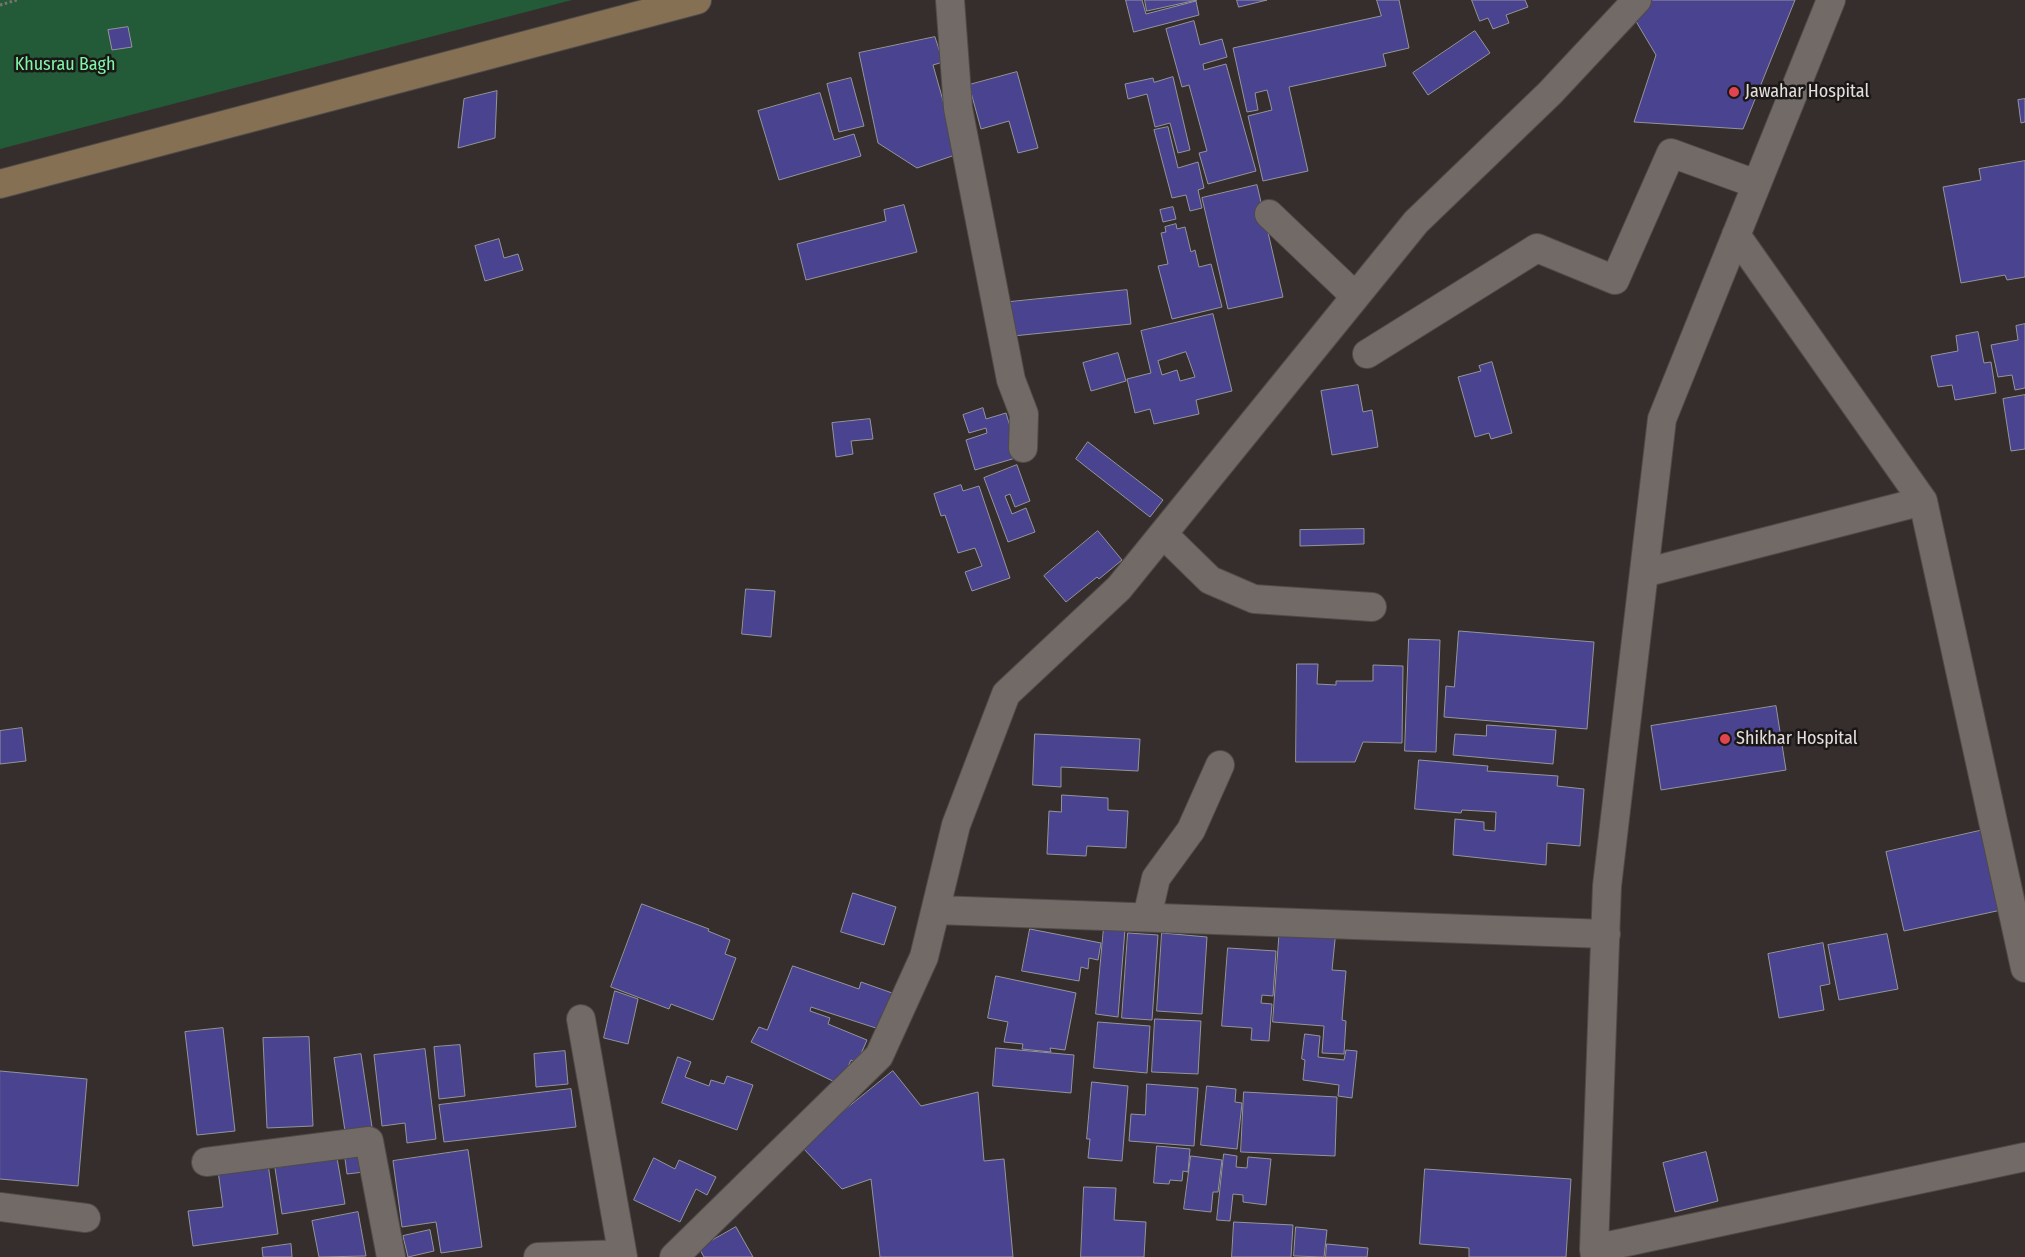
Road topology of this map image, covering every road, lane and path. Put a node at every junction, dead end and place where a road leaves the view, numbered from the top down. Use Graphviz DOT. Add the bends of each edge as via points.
graph roads {
  1 [pos="17,0"];
  2 [pos="697,0"];
  3 [pos="950,0"];
  4 [pos="1638,0"];
  5 [pos="1831,0"];
  6 [pos="0,5"];
  7 [pos="0,184"];
  8 [pos="1756,184"];
  9 [pos="1269,214"];
  10 [pos="1736,235"];
  11 [pos="1355,296"];
  12 [pos="1366,354"];
  13 [pos="1023,448"];
  14 [pos="1923,501"];
  15 [pos="1163,534"];
  16 [pos="1644,572"];
  17 [pos="1372,607"];
  18 [pos="1220,765"];
  19 [pos="936,910"];
  20 [pos="1147,917"];
  21 [pos="1606,934"];
  22 [pos="2025,968"];
  23 [pos="581,1019"];
  24 [pos="2025,1157"];
  25 [pos="206,1162"];
  26 [pos="0,1207"];
  27 [pos="86,1218"];
  28 [pos="1594,1253"];
  29 [pos="622,1256"];
  30 [pos="391,1257"];
  31 [pos="538,1257"];
  32 [pos="674,1257"];
  1 -- 6 [label="path"];
  2 -- 7 [label="street"];
  3 -- 13 [label="street" via="958,108 1011,380 1024,414"];
  4 -- 11 [label="street" via="1550,93 1416,222"];
  5 -- 8 [label="street"];
  8 -- 10 [label="street"];
  8 -- 12 [label="street" via="1670,153 1616,280 1536,248"];
  9 -- 11 [label="street"];
  10 -- 14 [label="street"];
  10 -- 16 [label="street" via="1662,418"];
  11 -- 15 [label="street"];
  14 -- 16 [label="street"];
  14 -- 22 [label="street"];
  15 -- 17 [label="street" via="1210,580 1254,599"];
  15 -- 19 [label="street" via="1120,588 1006,694 956,825"];
  16 -- 21 [label="street" via="1608,886"];
  18 -- 20 [label="street" via="1191,830 1156,878"];
  19 -- 20 [label="street"];
  19 -- 32 [label="street" via="924,957 878,1056"];
  20 -- 21 [label="street"];
  21 -- 28 [label="street"];
  23 -- 29 [label="street"];
  24 -- 28 [label="street"];
  25 -- 30 [label="street" via="369,1141"];
  26 -- 27 [label="street"];
  29 -- 31 [label="street"];
}
